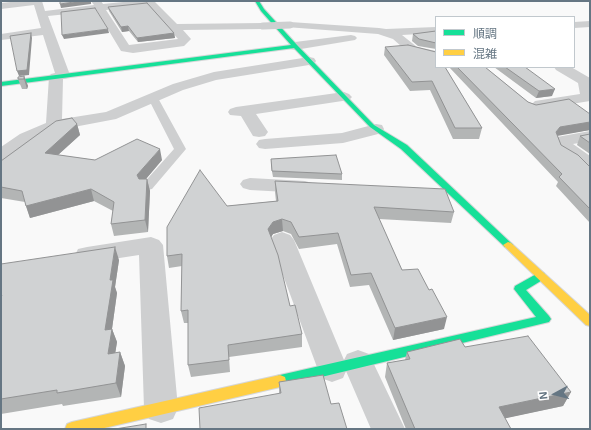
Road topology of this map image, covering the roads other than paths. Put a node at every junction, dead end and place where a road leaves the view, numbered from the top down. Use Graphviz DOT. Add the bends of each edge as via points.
graph roads {
  1 [pos="256,1"];
  2 [pos="37,2"];
  3 [pos="150,2"];
  4 [pos="98,4"];
  5 [pos="1,6"];
  6 [pos="42,14"];
  7 [pos="590,24"];
  8 [pos="290,25"];
  9 [pos="575,25"];
  10 [pos="263,26"];
  11 [pos="175,27"];
  12 [pos="435,30"];
  13 [pos="48,31"];
  14 [pos="386,33"];
  15 [pos="1,37"];
  16 [pos="294,46"];
  17 [pos="435,55"];
  18 [pos="309,61"];
  19 [pos="563,68"];
  20 [pos="59,76"];
  21 [pos="1,84"];
  22 [pos="153,98"];
  23 [pos="344,98"];
  24 [pos="528,102"];
  25 [pos="54,126"];
  26 [pos="376,129"];
  27 [pos="590,136"];
  28 [pos="1,155"];
  29 [pos="590,164"];
  30 [pos="250,184"];
  31 [pos="146,186"];
  32 [pos="320,187"];
  33 [pos="421,191"];
  34 [pos="452,192"];
  35 [pos="282,240"];
  36 [pos="61,259"];
  37 [pos="540,276"];
  38 [pos="590,322"];
  39 [pos="345,366"];
  40 [pos="161,408"];
  41 [pos="72,429"];
  42 [pos="388,429"];
  1 -- 16 [label="street"];
  2 -- 5 [label="street"];
  2 -- 6 [label="street"];
  3 -- 4 [label="street"];
  3 -- 11 [label="street"];
  4 -- 6 [label="street"];
  4 -- 11 [label="street" via="125,48 180,43 185,39"];
  6 -- 13 [label="street"];
  7 -- 9 [label="street"];
  8 -- 10 [label="lane, bridge"];
  8 -- 14 [label="street"];
  10 -- 11 [label="street"];
  12 -- 14 [label="street"];
  13 -- 15 [label="street"];
  13 -- 20 [label="street"];
  14 -- 16 [label="street"];
  14 -- 17 [label="street" via="397,37 413,50"];
  16 -- 18 [label="street"];
  16 -- 20 [label="street"];
  18 -- 22 [label="street" via="214,76"];
  18 -- 23 [label="street"];
  19 -- 24 [label="street" via="585,81 588,97 534,106"];
  20 -- 21 [label="street"];
  20 -- 25 [label="street"];
  22 -- 25 [label="street" via="110,116"];
  22 -- 31 [label="lane" via="180,150"];
  23 -- 26 [label="street"];
  23 -- 26 [label="street" via="241,111 262,138 343,138"];
  25 -- 28 [label="street" via="26,138"];
  26 -- 34 [label="street" via="404,147"];
  27 -- 29 [label="street" via="563,141 565,148"];
  30 -- 32 [label="street"];
  33 -- 34 [label="street"];
  34 -- 37 [label="street"];
  35 -- 39 [label="street"];
  36 -- 40 [label="street" via="151,245"];
  37 -- 38 [label="street"];
  37 -- 39 [label="street" via="519,289 545,319"];
  39 -- 40 [label="street"];
  39 -- 42 [label="street"];
  40 -- 41 [label="street"];
}
